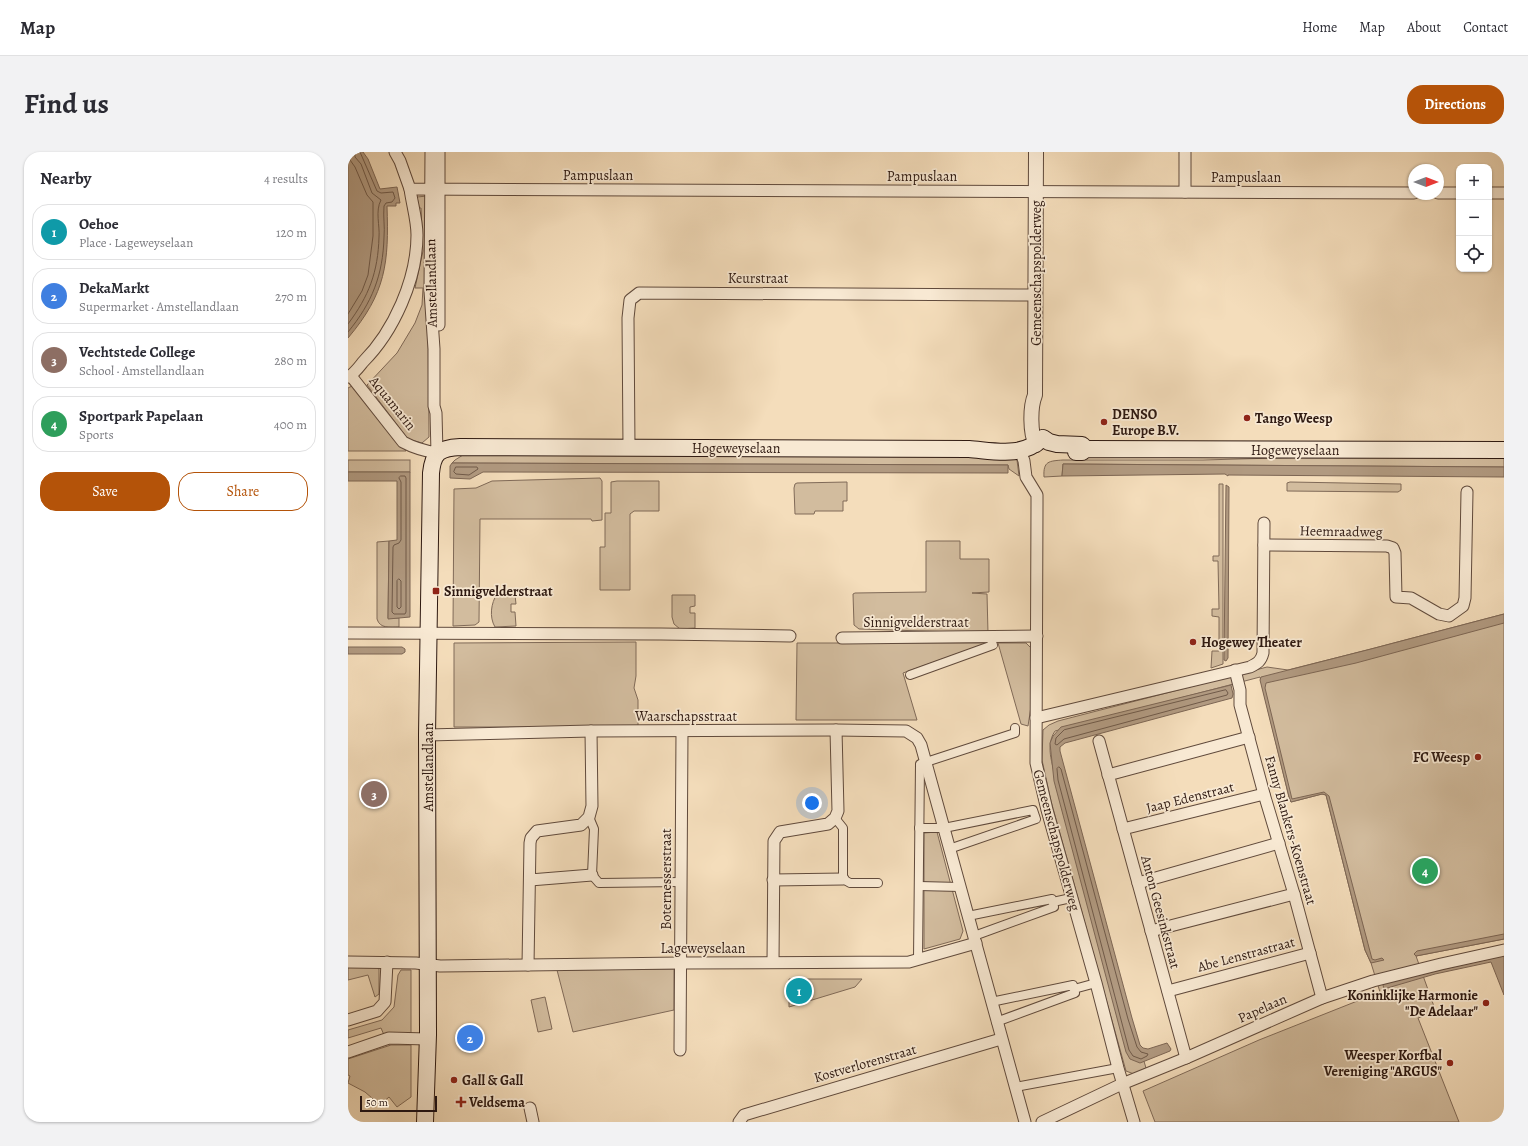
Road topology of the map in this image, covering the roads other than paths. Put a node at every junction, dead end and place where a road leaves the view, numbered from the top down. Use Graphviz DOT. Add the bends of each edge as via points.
graph roads {
  1 [pos="395,152"];
  2 [pos="431,152"];
  3 [pos="439,152"];
  4 [pos="1036,152"];
  5 [pos="1185,152"];
  6 [pos="410,189"];
  7 [pos="434,190"];
  8 [pos="1036,191"];
  9 [pos="1185,192"];
  10 [pos="1408,193"];
  11 [pos="1444,193"];
  12 [pos="1456,193"];
  13 [pos="1492,193"];
  14 [pos="1504,193"];
  15 [pos="1036,295"];
  16 [pos="349,376"];
  17 [pos="1039,441"];
  18 [pos="629,448"];
  19 [pos="1020,450"];
  20 [pos="1504,450"];
  21 [pos="437,453"];
  22 [pos="1467,492"];
  23 [pos="1264,523"];
  24 [pos="1264,545"];
  25 [pos="348,633"];
  26 [pos="428,633"];
  27 [pos="790,636"];
  28 [pos="1037,636"];
  29 [pos="990,637"];
  30 [pos="842,638"];
  31 [pos="1235,670"];
  32 [pos="910,674"];
  33 [pos="1036,718"];
  34 [pos="1015,728"];
  35 [pos="836,730"];
  36 [pos="591,732"];
  37 [pos="682,732"];
  38 [pos="428,735"];
  39 [pos="1249,737"];
  40 [pos="1099,741"];
  41 [pos="926,762"];
  42 [pos="1108,775"];
  43 [pos="1264,794"];
  44 [pos="1047,810"];
  45 [pos="1035,815"];
  46 [pos="589,817"];
  47 [pos="835,818"];
  48 [pos="919,828"];
  49 [pos="944,828"];
  50 [pos="1123,829"];
  51 [pos="1279,843"];
  52 [pos="949,849"];
  53 [pos="592,875"];
  54 [pos="843,879"];
  55 [pos="530,880"];
  56 [pos="773,880"];
  57 [pos="681,882"];
  58 [pos="878,883"];
  59 [pos="1138,883"];
  60 [pos="919,886"];
  61 [pos="960,887"];
  62 [pos="1294,894"];
  63 [pos="1071,898"];
  64 [pos="1053,902"];
  65 [pos="968,916"];
  66 [pos="1151,931"];
  67 [pos="975,940"];
  68 [pos="1504,950"];
  69 [pos="1310,953"];
  70 [pos="918,959"];
  71 [pos="348,962"];
  72 [pos="387,962"];
  73 [pos="680,962"];
  74 [pos="773,962"];
  75 [pos="428,964"];
  76 [pos="528,965"];
  77 [pos="1096,983"];
  78 [pos="1074,989"];
  79 [pos="1168,991"];
  80 [pos="1322,998"];
  81 [pos="991,1002"];
  82 [pos="348,1020"];
  83 [pos="996,1022"];
  84 [pos="428,1039"];
  85 [pos="1001,1039"];
  86 [pos="680,1050"];
  87 [pos="348,1052"];
  88 [pos="1186,1058"];
  89 [pos="1118,1068"];
  90 [pos="1122,1084"];
  91 [pos="1014,1087"];
  92 [pos="530,1108"];
  93 [pos="739,1121"];
  94 [pos="425,1122"];
  95 [pos="533,1122"];
  96 [pos="1025,1122"];
  97 [pos="1042,1122"];
  98 [pos="1134,1122"];
  1 -- 6 [label="street, Aquamarin"];
  2 -- 7 [label="street, Amstellandlaan"];
  3 -- 7 [label="street, Amstellandlaan"];
  4 -- 8 [label="street, Gemeenschapspolderweg"];
  5 -- 9 [label="street"];
  6 -- 7 [label="street"];
  6 -- 16 [label="street, Aquamarin" via="417,235 414,264 406,295 374,352"];
  7 -- 8 [label="street, Pampuslaan"];
  7 -- 21 [label="street, Amstellandlaan" via="430,291"];
  8 -- 9 [label="street, Pampuslaan"];
  8 -- 15 [label="street, Gemeenschapspolderweg"];
  9 -- 10 [label="street, Pampuslaan"];
  11 -- 12 [label="street"];
  13 -- 14 [label="street"];
  15 -- 17 [label="street, Gemeenschapspolderweg" via="1035,395 1038,401"];
  15 -- 18 [label="street, Keurstraat" via="639,293 630,300 628,318"];
  16 -- 21 [label="street, Aquamarin" via="404,442 426,452"];
  17 -- 19 [label="main road, Hogeweyselaan"];
  17 -- 20 [label="main road, Hogeweyselaan" via="1082,446 1086,449"];
  18 -- 19 [label="main road, Hogeweyselaan" via="957,449 1003,452"];
  18 -- 21 [label="main road, Hogeweyselaan" via="460,446"];
  19 -- 28 [label="street, Gemeenschapspolderweg" via="1026,477 1037,496"];
  21 -- 26 [label="main road, Amstellandlaan" via="433,458 431,473"];
  22 -- 24 [label="street, Heemraadweg" via="1465,598 1463,606 1449,616 1439,614 1411,598 1396,597 1396,553 1387,546"];
  23 -- 24 [label="street"];
  24 -- 31 [label="street" via="1263,653 1258,663"];
  25 -- 26 [label="street"];
  26 -- 27 [label="street"];
  26 -- 38 [label="main road, Amstellandlaan"];
  28 -- 29 [label="street, Sinnigvelderstraat"];
  28 -- 33 [label="street, Gemeenschapspolderweg"];
  29 -- 30 [label="street, Sinnigvelderstraat"];
  29 -- 32 [label="street" via="993,645"];
  31 -- 33 [label="street"];
  31 -- 39 [label="street, Fanny Blankers-Koenstraat" via="1240,690 1240,705"];
  33 -- 44 [label="street, Gemeenschapspolderweg" via="1036,764"];
  34 -- 41 [label="street" via="1015,733"];
  35 -- 37 [label="street, Waarschapsstraat"];
  35 -- 41 [label="street, Waarschapsstraat" via="906,731 917,738"];
  35 -- 47 [label="street" via="838,810"];
  36 -- 37 [label="street, Waarschapsstraat"];
  36 -- 38 [label="street, Waarschapsstraat"];
  36 -- 46 [label="street" via="592,806"];
  37 -- 57 [label="street, Boternesserstraat"];
  38 -- 75 [label="main road, Amstellandlaan"];
  39 -- 42 [label="street"];
  39 -- 43 [label="street, Fanny Blankers-Koenstraat"];
  40 -- 42 [label="street, Anton Geesinkstraat"];
  41 -- 48 [label="street" via="920,764"];
  41 -- 49 [label="street, Waarschapsstraat"];
  42 -- 50 [label="street, Anton Geesinkstraat"];
  43 -- 50 [label="street, Jaap Edenstraat"];
  43 -- 51 [label="street, Fanny Blankers-Koenstraat"];
  44 -- 45 [label="street"];
  44 -- 63 [label="street, Gemeenschapspolderweg"];
  45 -- 49 [label="street" via="1033,810"];
  45 -- 52 [label="street" via="1036,819"];
  46 -- 53 [label="street" via="594,829"];
  46 -- 55 [label="street" via="581,824 538,831 534,834 530,843"];
  47 -- 54 [label="street" via="843,828"];
  47 -- 56 [label="street" via="828,824 777,834 774,841"];
  48 -- 49 [label="street"];
  48 -- 60 [label="street"];
  49 -- 52 [label="street, Waarschapsstraat"];
  50 -- 59 [label="street, Anton Geesinkstraat"];
  51 -- 59 [label="street"];
  51 -- 62 [label="street, Fanny Blankers-Koenstraat"];
  52 -- 61 [label="street, Waarschapsstraat"];
  53 -- 55 [label="street"];
  53 -- 57 [label="street" via="599,883"];
  54 -- 56 [label="street"];
  54 -- 58 [label="street" via="850,883"];
  55 -- 76 [label="street"];
  56 -- 74 [label="street"];
  57 -- 73 [label="street, Boternesserstraat"];
  59 -- 66 [label="street, Anton Geesinkstraat"];
  60 -- 61 [label="street"];
  60 -- 70 [label="street"];
  61 -- 65 [label="street, Waarschapsstraat"];
  62 -- 66 [label="street"];
  62 -- 69 [label="street, Fanny Blankers-Koenstraat"];
  63 -- 64 [label="street"];
  63 -- 77 [label="street, Gemeenschapspolderweg"];
  64 -- 65 [label="street" via="1052,899"];
  64 -- 67 [label="street" via="1054,906"];
  65 -- 67 [label="street, Waarschapsstraat"];
  66 -- 79 [label="street, Anton Geesinkstraat"];
  67 -- 70 [label="street, Lageweyselaan"];
  67 -- 81 [label="street, Waarschapsstraat"];
  68 -- 80 [label="street, Papelaan" via="1373,981"];
  69 -- 79 [label="street, Abe Lenstrastraat"];
  69 -- 80 [label="street, Fanny Blankers-Koenstraat"];
  70 -- 74 [label="street, Lageweyselaan" via="909,962"];
  71 -- 72 [label="street, Lageweyselaan"];
  72 -- 75 [label="street, Lageweyselaan"];
  72 -- 82 [label="street" via="385,1002 377,1011"];
  73 -- 74 [label="street, Lageweyselaan"];
  73 -- 76 [label="street, Lageweyselaan"];
  73 -- 86 [label="street, Boternesserstraat"];
  75 -- 76 [label="street, Lageweyselaan"];
  75 -- 84 [label="main road, Amstellandlaan"];
  77 -- 78 [label="street"];
  77 -- 89 [label="street, Gemeenschapspolderweg"];
  78 -- 81 [label="street" via="1073,985"];
  78 -- 83 [label="street" via="1075,994"];
  79 -- 88 [label="street, Anton Geesinkstraat"];
  80 -- 88 [label="street, Papelaan"];
  81 -- 83 [label="street, Waarschapsstraat"];
  83 -- 85 [label="street, Waarschapsstraat"];
  84 -- 87 [label="street" via="389,1038"];
  84 -- 94 [label="main road, Amstellandlaan"];
  85 -- 91 [label="street, Waarschapsstraat"];
  85 -- 93 [label="street, Kostverlorenstraat" via="744,1115"];
  88 -- 90 [label="street, Papelaan"];
  89 -- 90 [label="street, Gemeenschapspolderweg"];
  89 -- 91 [label="street"];
  90 -- 97 [label="street, Papelaan"];
  90 -- 98 [label="street, Gemeenschapspolderweg"];
  91 -- 96 [label="street, Waarschapsstraat"];
  92 -- 95 [label="street"];
}
